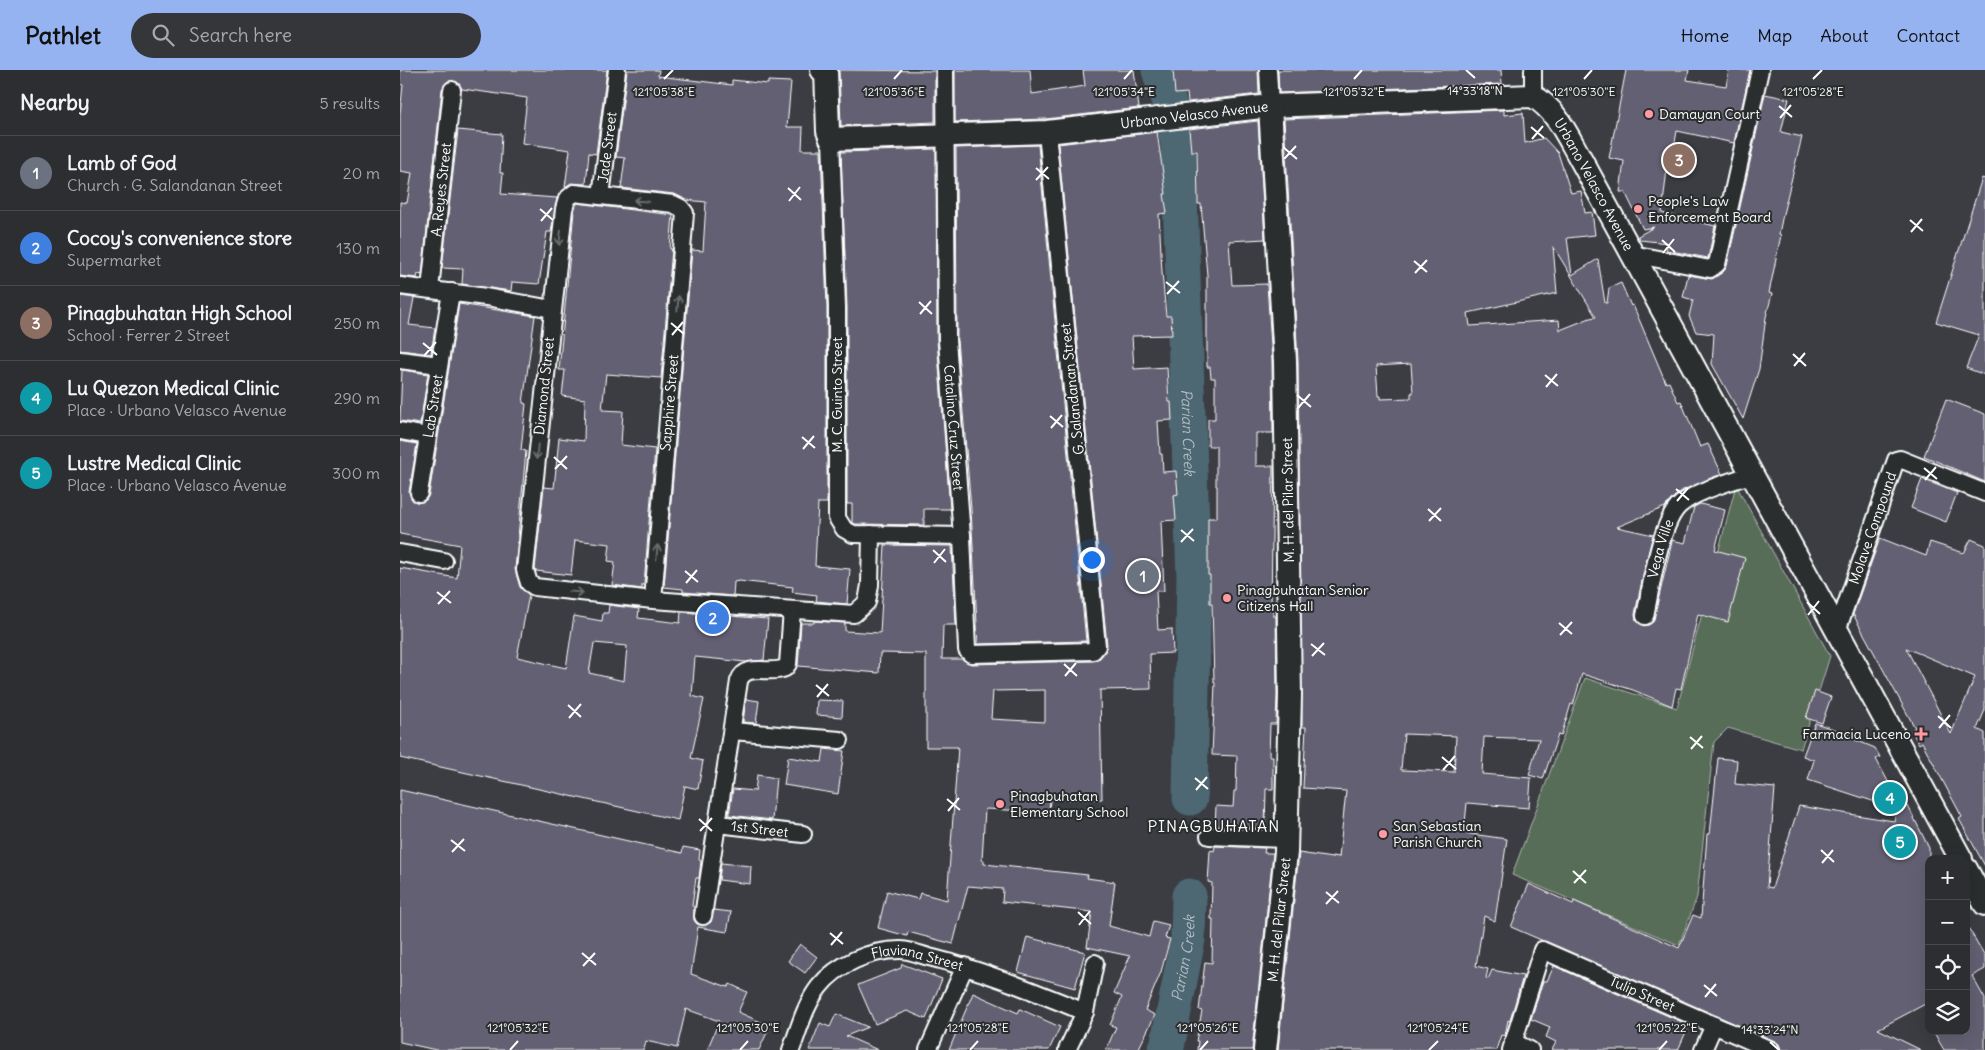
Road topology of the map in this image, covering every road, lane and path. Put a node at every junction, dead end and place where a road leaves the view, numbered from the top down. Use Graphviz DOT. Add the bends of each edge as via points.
graph roads {
  1 [pos="617,70"];
  2 [pos="822,70"];
  3 [pos="826,70"];
  4 [pos="945,70"];
  5 [pos="1268,70"];
  6 [pos="1533,70"];
  7 [pos="1760,70"];
  8 [pos="452,90"];
  9 [pos="1533,96"];
  10 [pos="1270,106"];
  11 [pos="1047,132"];
  12 [pos="945,137"];
  13 [pos="831,139"];
  14 [pos="574,193"];
  15 [pos="601,196"];
  16 [pos="681,208"];
  17 [pos="1632,254"];
  18 [pos="400,286"];
  19 [pos="430,289"];
  20 [pos="451,292"];
  21 [pos="552,309"];
  22 [pos="400,360"];
  23 [pos="439,365"];
  24 [pos="400,431"];
  25 [pos="427,436"];
  26 [pos="1752,474"];
  27 [pos="419,492"];
  28 [pos="1985,493"];
  29 [pos="871,534"];
  30 [pos="962,536"];
  31 [pos="400,553"];
  32 [pos="444,561"];
  33 [pos="653,600"];
  34 [pos="792,610"];
  35 [pos="1645,616"];
  36 [pos="1837,631"];
  37 [pos="1097,646"];
  38 [pos="732,731"];
  39 [pos="840,740"];
  40 [pos="718,824"];
  41 [pos="803,834"];
  42 [pos="1209,836"];
  43 [pos="1286,839"];
  44 [pos="1959,855"];
  45 [pos="1970,876"];
  46 [pos="1984,901"];
  47 [pos="703,916"];
  48 [pos="1095,963"];
  49 [pos="966,966"];
  50 [pos="1084,1012"];
  51 [pos="1714,1025"];
  52 [pos="1512,1046"];
  53 [pos="791,1050"];
  54 [pos="928,1050"];
  55 [pos="1067,1050"];
  56 [pos="1264,1050"];
  57 [pos="1530,1050"];
  58 [pos="1703,1050"];
  59 [pos="1771,1050"];
  1 -- 15 [label="street, Jade Street"];
  2 -- 3 [label="main road"];
  3 -- 13 [label="main road"];
  4 -- 12 [label="street, Catalino Cruz Street"];
  5 -- 10 [label="street, M. H. del Pilar Street"];
  6 -- 9 [label="street"];
  7 -- 17 [label="street" via="1717,264 1710,269"];
  8 -- 19 [label="street, A. Reyes Street"];
  9 -- 10 [label="main road, Urbano Velasco Avenue"];
  9 -- 17 [label="main road, Urbano Velasco Avenue" via="1559,121"];
  10 -- 11 [label="main road, Urbano Velasco Avenue"];
  10 -- 43 [label="main road, M. H. del Pilar Street" via="1287,432 1290,695"];
  11 -- 12 [label="main road, Urbano Velasco Avenue"];
  11 -- 37 [label="street, G. Salandanan Street"];
  12 -- 13 [label="main road, Urbano Velasco Avenue"];
  12 -- 30 [label="street, Catalino Cruz Street" via="947,340"];
  13 -- 29 [label="street, M. C. Guinto Street" via="837,307 837,518 844,530 853,534"];
  14 -- 15 [label="street, Jade Street"];
  14 -- 21 [label="street, Diamond Street, one-way" via="567,199 564,209"];
  16 -- 15 [label="street, Jade Street, one-way" via="673,204"];
  33 -- 16 [label="street, Sapphire Street, one-way" via="685,213"];
  17 -- 26 [label="main road, Urbano Velasco Avenue"];
  18 -- 19 [label="street"];
  19 -- 20 [label="street"];
  20 -- 21 [label="street"];
  20 -- 23 [label="street, Lab Street"];
  21 -- 33 [label="street, Diamond Street, one-way" via="525,570 529,582 535,587"];
  22 -- 23 [label="street"];
  23 -- 25 [label="street, Lab Street"];
  24 -- 25 [label="street"];
  25 -- 27 [label="street, Lab Street"];
  26 -- 35 [label="street, Vega Ville" via="1702,493 1672,512"];
  26 -- 36 [label="main road, Urbano Velasco Avenue"];
  28 -- 36 [label="street, Molave Compound" via="1896,460"];
  29 -- 30 [label="street, M. C. Guinto Street"];
  29 -- 34 [label="street" via="870,585 863,607 854,614"];
  30 -- 37 [label="street, Catalino Cruz Street" via="968,653 1093,651"];
  31 -- 32 [label="street"];
  33 -- 34 [label="street"];
  34 -- 38 [label="street" via="787,666 784,670 747,670 741,674"];
  36 -- 44 [label="main road, Urbano Velasco Avenue"];
  38 -- 39 [label="street"];
  38 -- 40 [label="street"];
  40 -- 41 [label="street, 1st Street"];
  40 -- 47 [label="street"];
  42 -- 43 [label="street"];
  43 -- 56 [label="main road, M. H. del Pilar Street"];
  45 -- 46 [label="main road"];
  48 -- 50 [label="street"];
  49 -- 50 [label="street, Flaviana Street"];
  49 -- 53 [label="street, Flaviana Street" via="901,950 868,955 850,962 820,986 809,1002"];
  49 -- 54 [label="street"];
  50 -- 55 [label="street"];
  51 -- 52 [label="street, Tulip Street" via="1542,950"];
  51 -- 58 [label="street"];
  51 -- 59 [label="street, Tulip Street"];
  52 -- 57 [label="street"];
}
